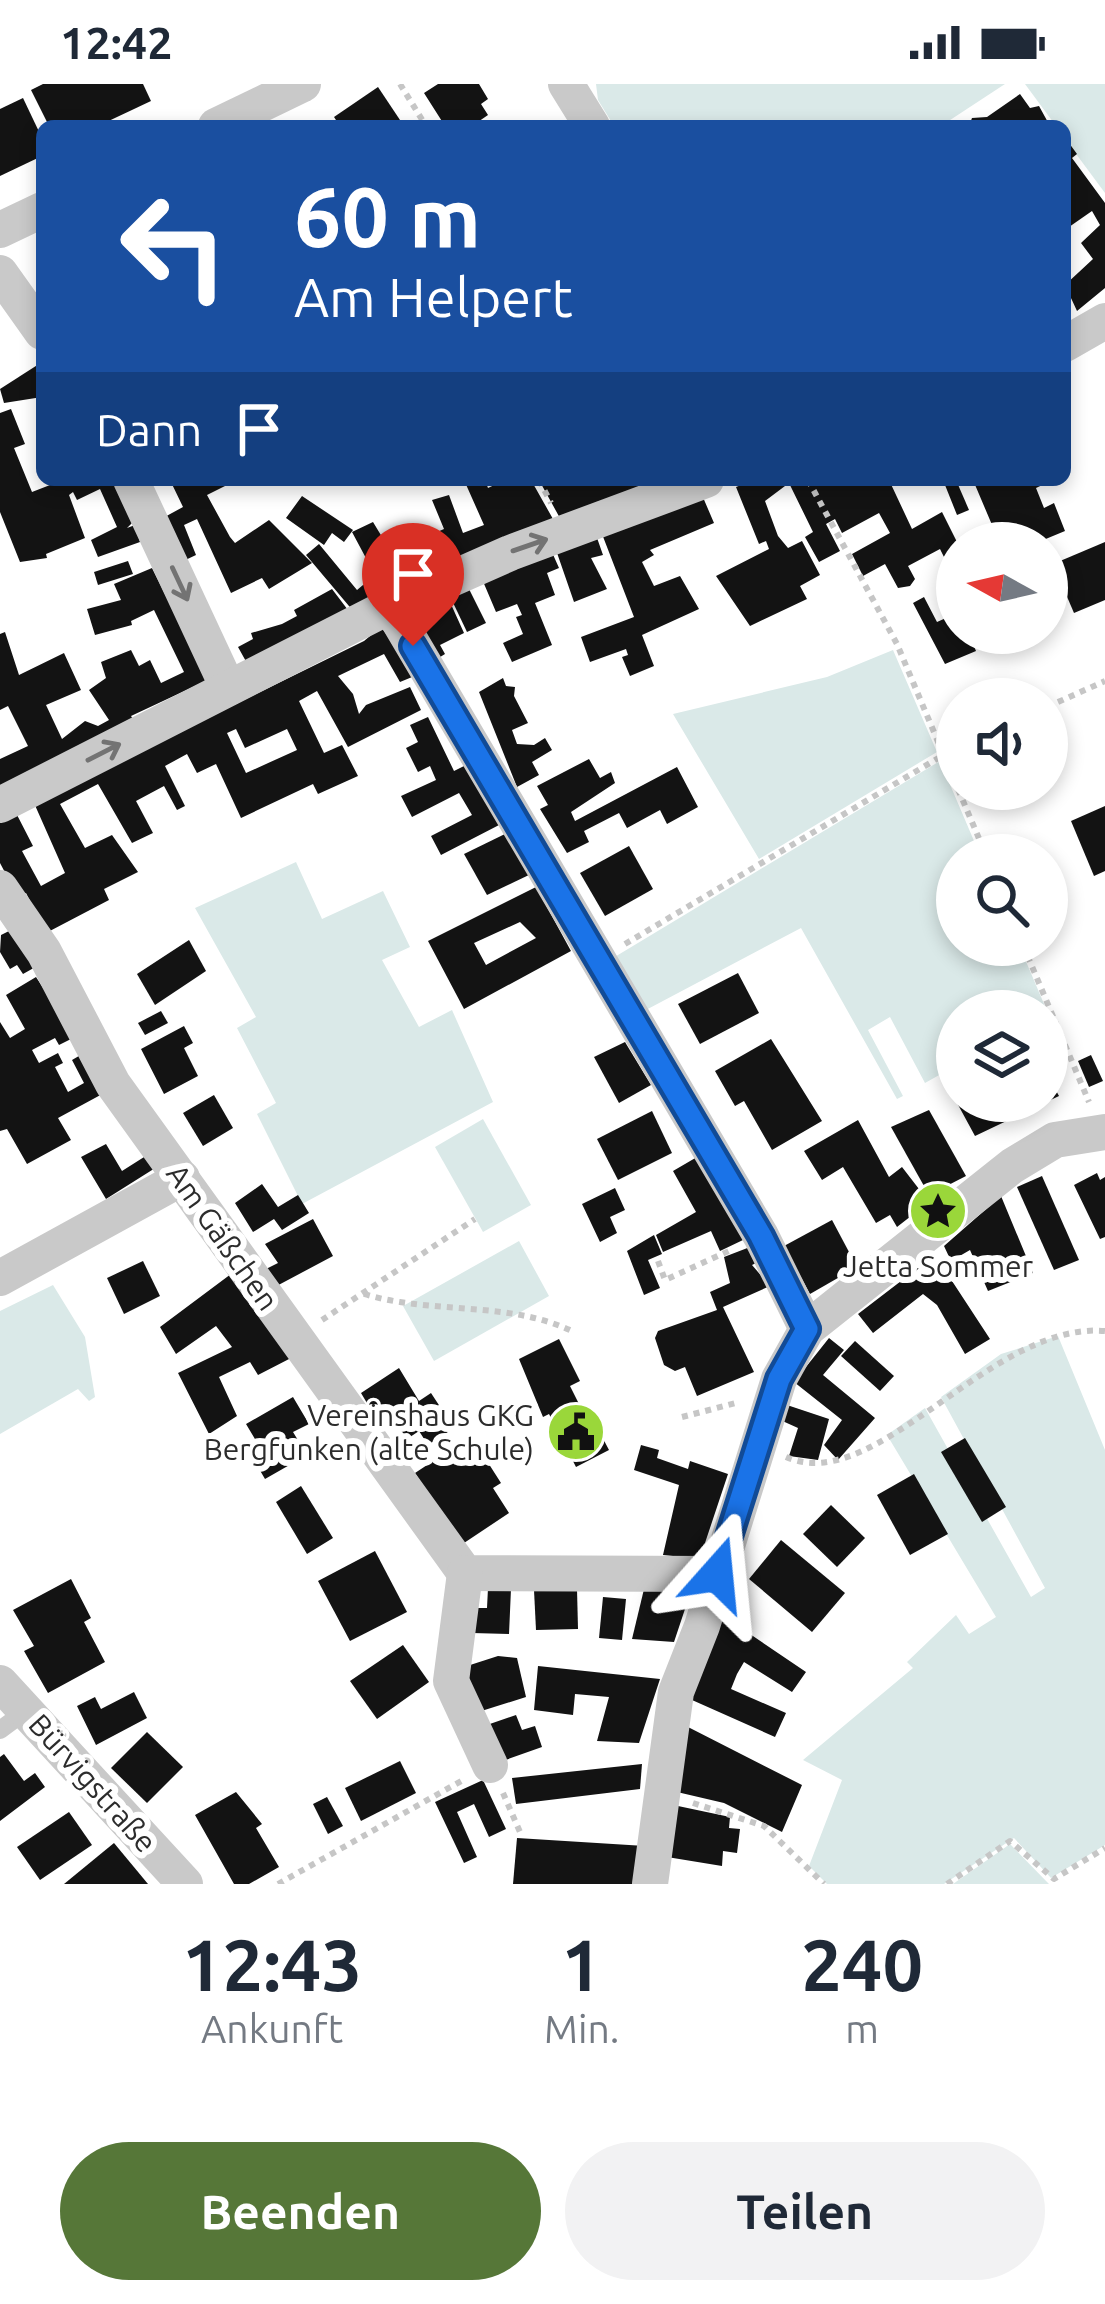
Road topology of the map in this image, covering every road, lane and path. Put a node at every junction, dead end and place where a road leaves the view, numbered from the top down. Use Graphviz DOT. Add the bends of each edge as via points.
graph roads {
  1 [pos="303,84"];
  2 [pos="400,84"];
  3 [pos="566,84"];
  4 [pos="228,120"];
  5 [pos="422,120"];
  6 [pos="588,120"];
  7 [pos="36,213"];
  8 [pos="0,230"];
  9 [pos="0,273"];
  10 [pos="36,324"];
  11 [pos="134,486"];
  12 [pos="690,486"];
  13 [pos="811,486"];
  14 [pos="390,606"];
  15 [pos="1105,681"];
  16 [pos="228,688"];
  17 [pos="1068,698"];
  18 [pos="936,736"];
  19 [pos="936,757"];
  20 [pos="0,805"];
  21 [pos="0,888"];
  22 [pos="598,960"];
  23 [pos="1032,966"];
  24 [pos="1103,1132"];
  25 [pos="182,1178"];
  26 [pos="475,1219"];
  27 [pos="761,1236"];
  28 [pos="658,1261"];
  29 [pos="0,1278"];
  30 [pos="364,1294"];
  31 [pos="807,1329"];
  32 [pos="574,1331"];
  33 [pos="1105,1331"];
  34 [pos="294,1338"];
  35 [pos="779,1379"];
  36 [pos="682,1417"];
  37 [pos="759,1445"];
  38 [pos="465,1574"];
  39 [pos="717,1574"];
  40 [pos="0,1683"];
  41 [pos="13,1720"];
  42 [pos="490,1765"];
  43 [pos="661,1798"];
  44 [pos="520,1832"];
  45 [pos="1105,1848"];
  46 [pos="185,1884"];
  47 [pos="278,1884"];
  48 [pos="650,1884"];
  49 [pos="824,1884"];
  50 [pos="947,1884"];
  1 -- 4 [label="street"];
  2 -- 5 [label="path"];
  3 -- 6 [label="street"];
  7 -- 8 [label="street"];
  9 -- 10 [label="street"];
  11 -- 16 [label="street, one-way"];
  14 -- 12 [label="street, one-way"];
  13 -- 18 [label="path" via="897,644"];
  14 -- 16 [label="street"];
  14 -- 22 [label="street"];
  15 -- 17 [label="path"];
  20 -- 16 [label="street, one-way"];
  19 -- 22 [label="path"];
  21 -- 25 [label="street, Am Gäßchen" via="44,952 113,1084"];
  22 -- 27 [label="street"];
  23 -- 24 [label="path"];
  24 -- 31 [label="street" via="1055,1140 1012,1166"];
  25 -- 29 [label="street"];
  25 -- 34 [label="street, Am Gäßchen"];
  26 -- 30 [label="path"];
  27 -- 28 [label="path" via="665,1280"];
  27 -- 31 [label="street"];
  30 -- 32 [label="path" via="403,1306 520,1312"];
  30 -- 34 [label="path"];
  31 -- 35 [label="street"];
  33 -- 37 [label="path" via="1002,1356 843,1461 803,1464"];
  34 -- 38 [label="street, Am Gäßchen"];
  35 -- 36 [label="path" via="741,1402"];
  35 -- 37 [label="street"];
  37 -- 39 [label="street"];
  38 -- 39 [label="street"];
  38 -- 42 [label="street" via="451,1681"];
  39 -- 43 [label="street" via="676,1692"];
  40 -- 41 [label="street, Bürvigstraße"];
  41 -- 46 [label="street, Bürvigstraße"];
  42 -- 44 [label="path"];
  42 -- 47 [label="path"];
  43 -- 48 [label="street"];
  43 -- 49 [label="path" via="764,1826"];
  45 -- 50 [label="path" via="1054,1880 1010,1841"];
}
